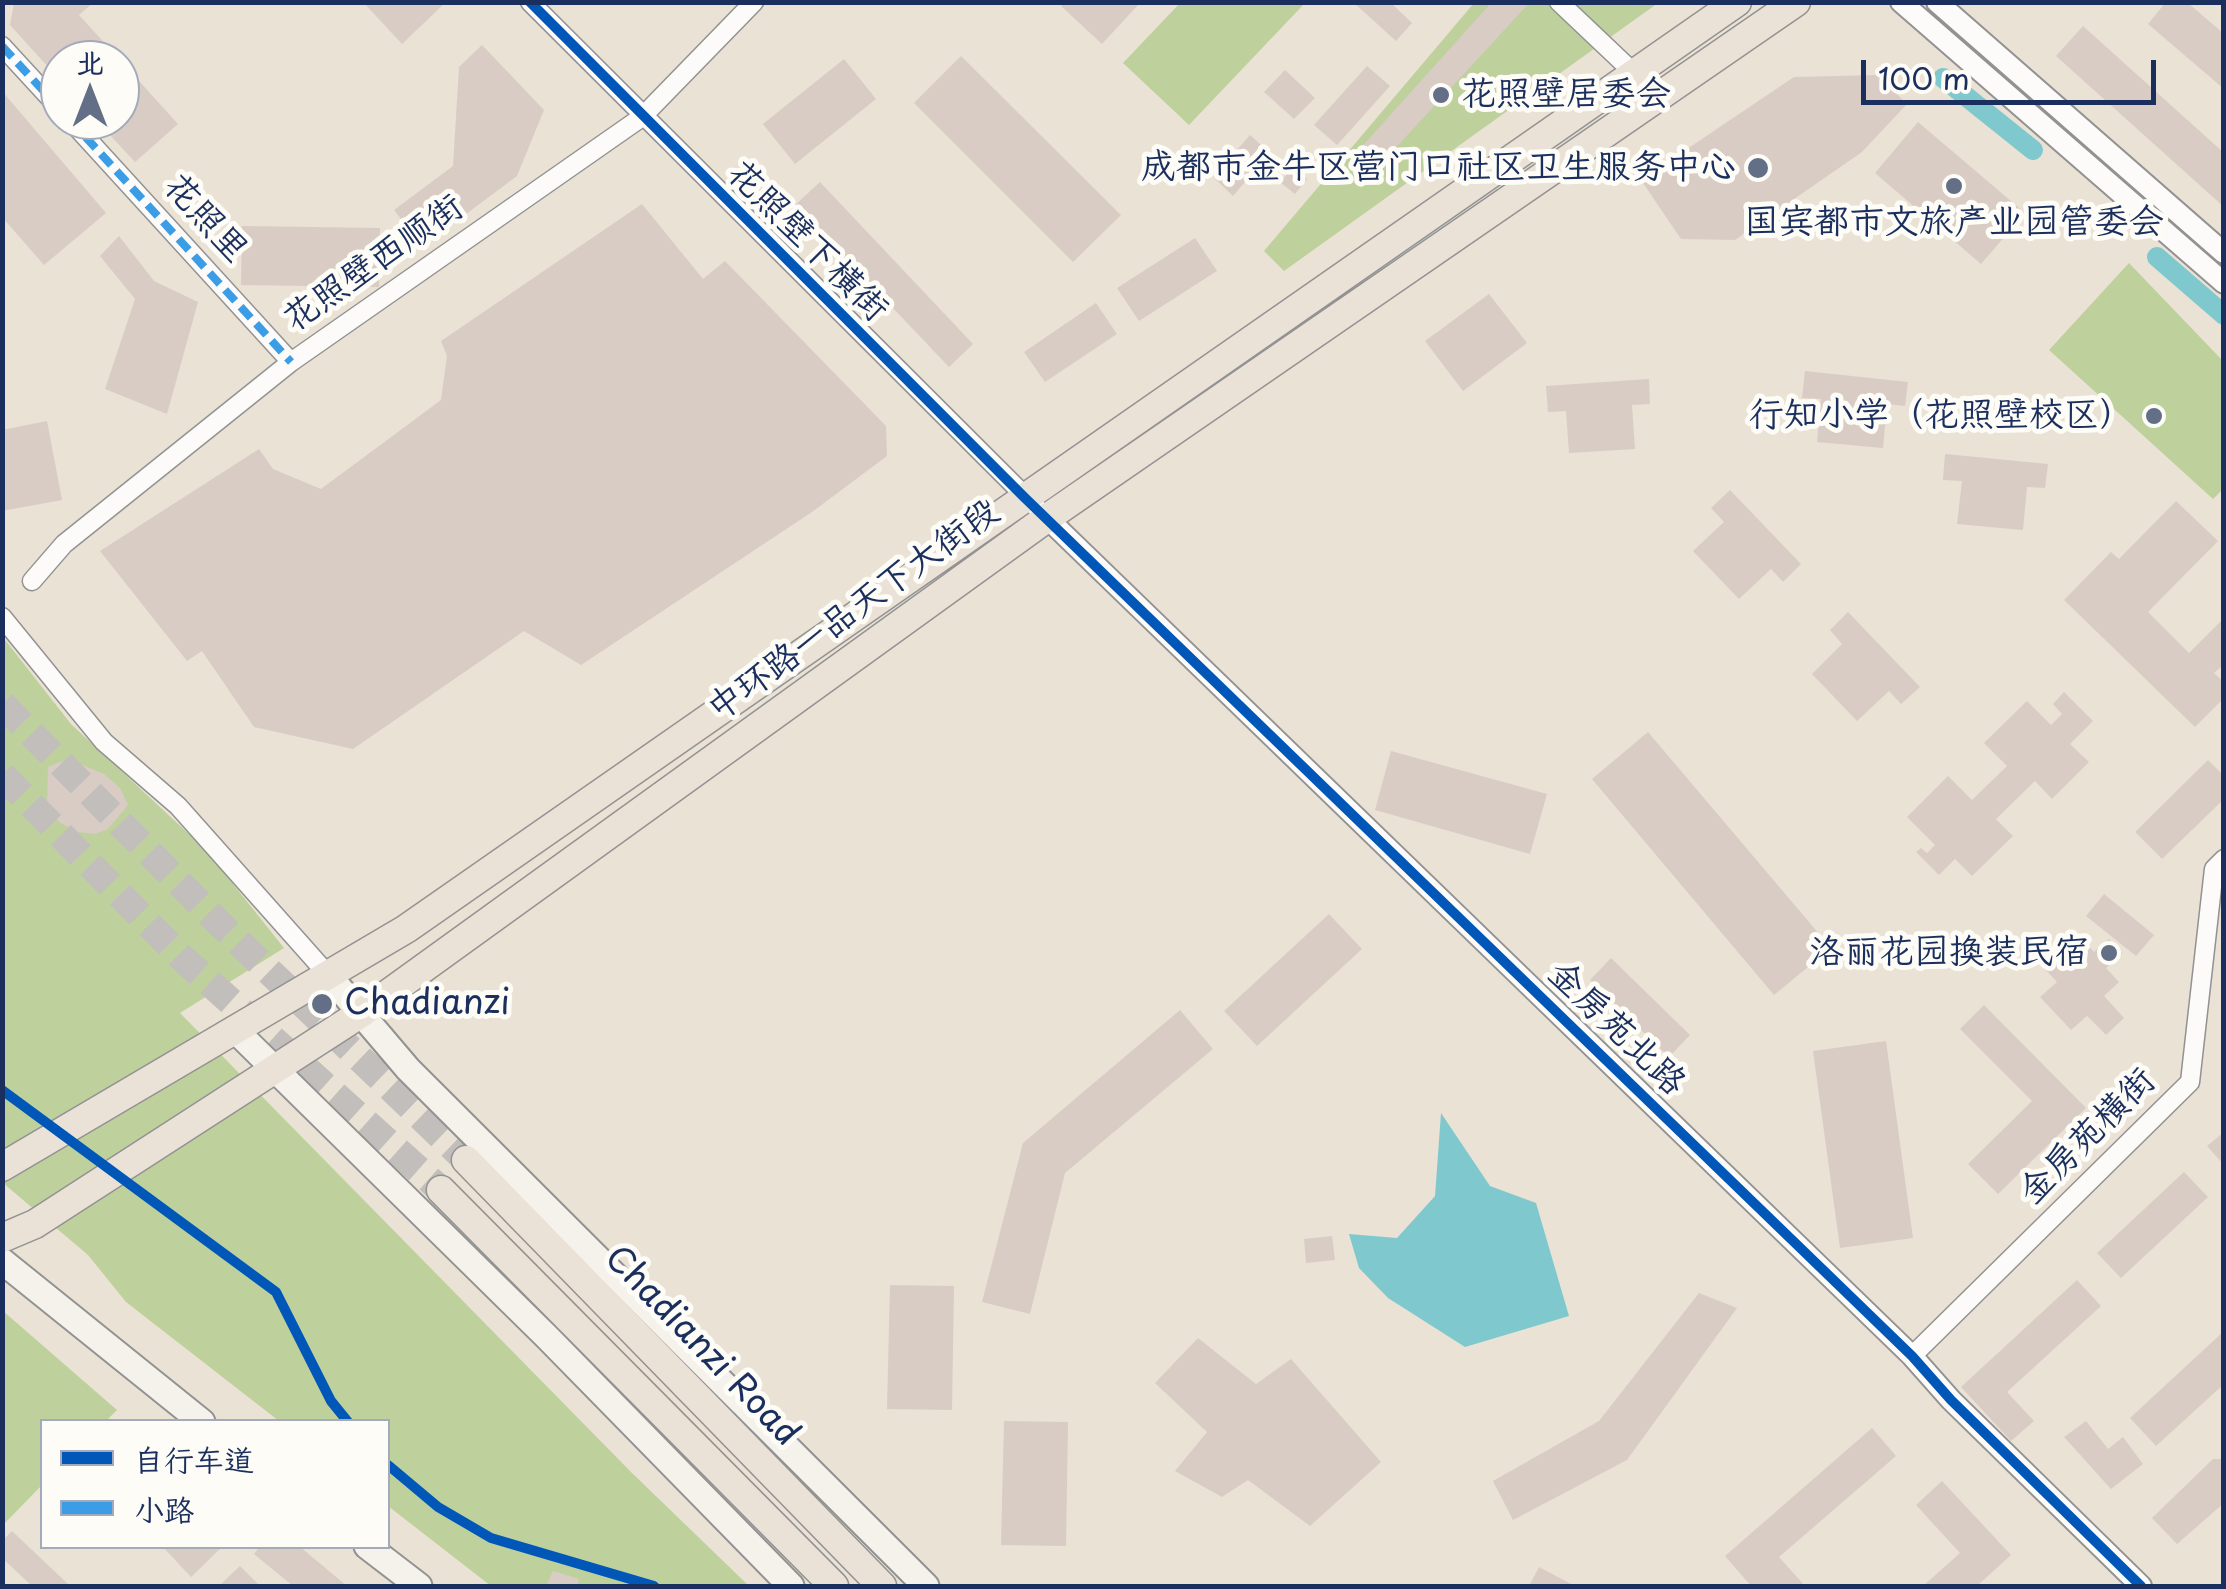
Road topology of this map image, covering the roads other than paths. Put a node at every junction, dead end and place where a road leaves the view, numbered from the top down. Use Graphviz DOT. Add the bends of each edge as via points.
graph roads {
  1 [pos="530,2"];
  2 [pos="754,2"];
  3 [pos="1559,2"];
  4 [pos="1737,2"];
  5 [pos="1796,2"];
  6 [pos="1901,2"];
  7 [pos="1936,2"];
  8 [pos="2,46"];
  9 [pos="1635,74"];
  10 [pos="40,87"];
  11 [pos="642,117"];
  12 [pos="88,140"];
  13 [pos="2224,252"];
  14 [pos="2224,283"];
  15 [pos="291,362"];
  16 [pos="1025,498"];
  17 [pos="1046,518"];
  18 [pos="32,582"];
  19 [pos="2,617"];
  20 [pos="2224,859"];
  21 [pos="328,976"];
  22 [pos="360,1014"];
  23 [pos="236,1031"];
  24 [pos="272,1070"];
  25 [pos="466,1160"];
  26 [pos="2,1168"];
  27 [pos="441,1190"];
  28 [pos="2,1238"];
  29 [pos="2,1261"];
  30 [pos="1912,1356"];
  31 [pos="198,1419"];
  32 [pos="370,1549"];
  33 [pos="419,1586"];
  34 [pos="791,1586"];
  35 [pos="834,1586"];
  36 [pos="882,1586"];
  37 [pos="926,1586"];
  38 [pos="2142,1586"];
  1 -- 11 [label="street, 花照壁下横街"];
  2 -- 11 [label="street, 花照壁西顺街"];
  3 -- 9 [label="street"];
  4 -- 9 [label="main road, 中环路一品天下大街段"];
  5 -- 17 [label="main road, 中环路一品天下大街段"];
  6 -- 14 [label="street"];
  7 -- 13 [label="street"];
  8 -- 10 [label="street"];
  9 -- 16 [label="main road, 中环路一品天下大街段"];
  11 -- 15 [label="street, 花照壁西顺街"];
  11 -- 16 [label="street, 花照壁下横街"];
  12 -- 15 [label="street, 花照里"];
  15 -- 18 [label="street, 花照壁西顺街" via="64,544"];
  16 -- 17 [label="street, 花照壁下横街"];
  16 -- 21 [label="main road, 中环路一品天下大街段" via="406,929"];
  17 -- 22 [label="main road, 中环路一品天下大街段"];
  17 -- 30 [label="street, 金房苑北路"];
  19 -- 21 [label="street" via="104,742 178,806"];
  20 -- 30 [label="street, 金房苑横街" via="2214,869 2190,1082"];
  21 -- 22 [label="main road"];
  21 -- 23 [label="main road, 中环路一品天下大街段"];
  22 -- 24 [label="main road, 中环路一品天下大街段"];
  22 -- 37 [label="main road" via="408,1070"];
  23 -- 24 [label="main road"];
  23 -- 26 [label="main road, 中环路一品天下大街段"];
  24 -- 28 [label="main road, 中环路一品天下大街段" via="35,1224"];
  24 -- 34 [label="main road"];
  25 -- 36 [label="main road, Chadianzi Road"];
  27 -- 35 [label="main road"];
  29 -- 31 [label="main road"];
  30 -- 38 [label="street, 金房苑北路"];
  32 -- 33 [label="main road"];
}
